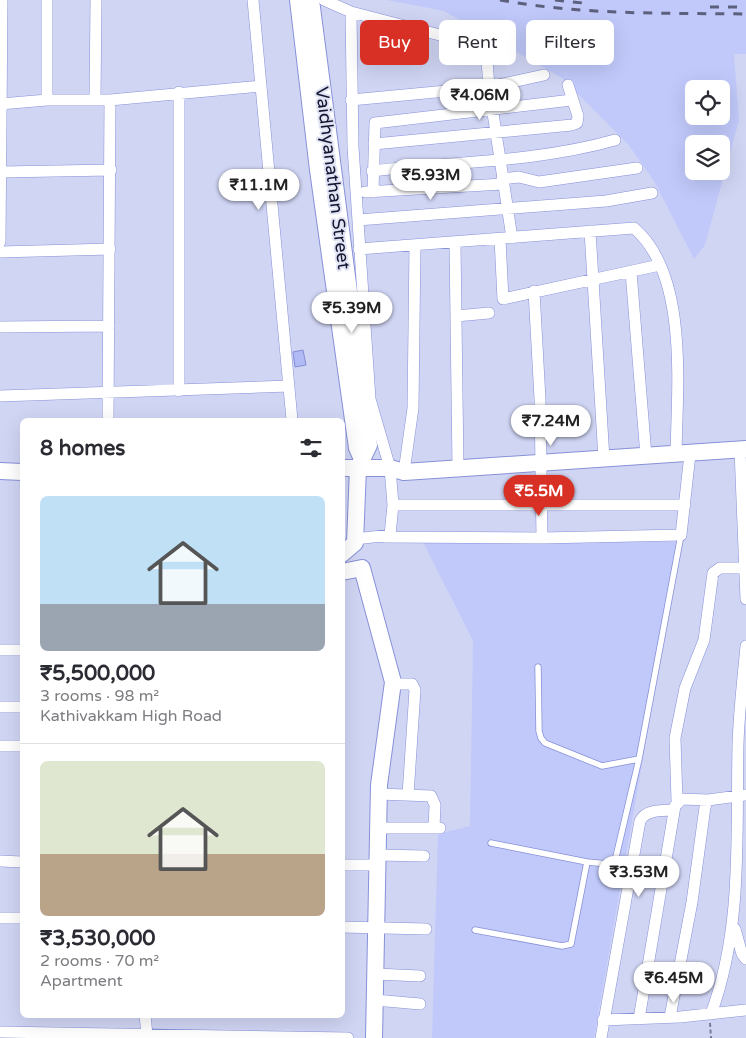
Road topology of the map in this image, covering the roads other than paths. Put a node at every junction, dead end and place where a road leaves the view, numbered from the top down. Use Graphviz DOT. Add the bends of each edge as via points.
graph roads {
  1 [pos="2,0"];
  2 [pos="47,0"];
  3 [pos="96,0"];
  4 [pos="253,0"];
  5 [pos="324,0"];
  6 [pos="305,8"];
  7 [pos="351,12"];
  8 [pos="544,75"];
  9 [pos="568,85"];
  10 [pos="261,86"];
  11 [pos="489,87"];
  12 [pos="179,92"];
  13 [pos="47,100"];
  14 [pos="95,100"];
  15 [pos="110,100"];
  16 [pos="351,100"];
  17 [pos="572,100"];
  18 [pos="2,104"];
  19 [pos="492,108"];
  20 [pos="496,133"];
  21 [pos="615,140"];
  22 [pos="374,144"];
  23 [pos="500,158"];
  24 [pos="637,168"];
  25 [pos="111,170"];
  26 [pos="372,171"];
  27 [pos="2,172"];
  28 [pos="503,182"];
  29 [pos="372,192"];
  30 [pos="356,193"];
  31 [pos="652,194"];
  32 [pos="507,207"];
  33 [pos="358,220"];
  34 [pos="590,231"];
  35 [pos="512,238"];
  36 [pos="500,239"];
  37 [pos="0,242"];
  38 [pos="455,243"];
  39 [pos="415,246"];
  40 [pos="110,249"];
  41 [pos="359,249"];
  42 [pos="0,252"];
  43 [pos="660,265"];
  44 [pos="631,272"];
  45 [pos="594,280"];
  46 [pos="534,291"];
  47 [pos="489,313"];
  48 [pos="456,316"];
  49 [pos="109,326"];
  50 [pos="0,327"];
  51 [pos="289,386"];
  52 [pos="179,391"];
  53 [pos="108,394"];
  54 [pos="0,396"];
  55 [pos="108,418"];
  56 [pos="292,418"];
  57 [pos="743,450"];
  58 [pos="683,454"];
  59 [pos="646,456"];
  60 [pos="604,459"];
  61 [pos="540,463"];
  62 [pos="354,465"];
  63 [pos="458,468"];
  64 [pos="398,470"];
  65 [pos="0,471"];
  66 [pos="20,472"];
  67 [pos="542,504"];
  68 [pos="392,505"];
  69 [pos="685,505"];
  70 [pos="681,535"];
  71 [pos="384,537"];
  72 [pos="542,538"];
  73 [pos="355,539"];
  74 [pos="345,551"];
  75 [pos="745,568"];
  76 [pos="345,571"];
  77 [pos="746,599"];
  78 [pos="746,646"];
  79 [pos="0,650"];
  80 [pos="20,650"];
  81 [pos="538,667"];
  82 [pos="393,682"];
  83 [pos="0,707"];
  84 [pos="20,708"];
  85 [pos="742,743"];
  86 [pos="0,746"];
  87 [pos="20,746"];
  88 [pos="639,759"];
  89 [pos="742,768"];
  90 [pos="379,794"];
  91 [pos="408,795"];
  92 [pos="742,795"];
  93 [pos="708,800"];
  94 [pos="676,806"];
  95 [pos="741,826"];
  96 [pos="378,828"];
  97 [pos="491,843"];
  98 [pos="424,856"];
  99 [pos="377,860"];
  100 [pos="741,861"];
  101 [pos="0,862"];
  102 [pos="20,862"];
  103 [pos="587,862"];
  104 [pos="345,865"];
  105 [pos="0,918"];
  106 [pos="20,918"];
  107 [pos="732,920"];
  108 [pos="345,927"];
  109 [pos="376,928"];
  110 [pos="426,928"];
  111 [pos="475,930"];
  112 [pos="746,960"];
  113 [pos="375,974"];
  114 [pos="420,976"];
  115 [pos="375,1000"];
  116 [pos="420,1004"];
  117 [pos="746,1010"];
  118 [pos="710,1014"];
  119 [pos="670,1017"];
  120 [pos="145,1018"];
  121 [pos="639,1019"];
  122 [pos="603,1020"];
  123 [pos="0,1032"];
  124 [pos="148,1036"];
  125 [pos="348,1038"];
  126 [pos="374,1038"];
  127 [pos="601,1038"];
  1 -- 18 [label="street"];
  2 -- 13 [label="street"];
  3 -- 14 [label="street"];
  4 -- 10 [label="street"];
  5 -- 7 [label="street"];
  6 -- 62 [label="main road, Vaidhyanathan Street" via="369,445"];
  7 -- 11 [label="street" via="486,47"];
  7 -- 16 [label="street"];
  8 -- 11 [label="street"];
  9 -- 17 [label="street"];
  10 -- 12 [label="street"];
  10 -- 51 [label="street"];
  11 -- 16 [label="street"];
  11 -- 19 [label="street"];
  12 -- 15 [label="street"];
  12 -- 52 [label="street"];
  13 -- 14 [label="street"];
  13 -- 18 [label="street"];
  14 -- 15 [label="street"];
  15 -- 25 [label="street"];
  16 -- 30 [label="street"];
  17 -- 19 [label="street"];
  17 -- 20 [label="street" via="577,123"];
  18 -- 27 [label="street"];
  19 -- 20 [label="street"];
  19 -- 22 [label="street" via="375,122"];
  20 -- 22 [label="street"];
  20 -- 23 [label="street"];
  21 -- 23 [label="street" via="589,147"];
  22 -- 26 [label="street"];
  23 -- 26 [label="street"];
  23 -- 28 [label="street"];
  24 -- 28 [label="street" via="540,182 519,177"];
  25 -- 27 [label="street"];
  25 -- 40 [label="street"];
  26 -- 29 [label="street"];
  27 -- 37 [label="street"];
  28 -- 29 [label="street"];
  28 -- 32 [label="street"];
  29 -- 30 [label="street"];
  30 -- 33 [label="street"];
  31 -- 32 [label="street" via="606,201"];
  32 -- 33 [label="street"];
  32 -- 35 [label="street"];
  33 -- 41 [label="street"];
  34 -- 35 [label="street"];
  34 -- 43 [label="street" via="634,228"];
  34 -- 45 [label="street"];
  35 -- 36 [label="street"];
  36 -- 38 [label="street"];
  36 -- 46 [label="street" via="503,299"];
  38 -- 39 [label="street"];
  38 -- 48 [label="street"];
  39 -- 41 [label="street"];
  39 -- 64 [label="street" via="414,408"];
  40 -- 42 [label="street"];
  40 -- 49 [label="street"];
  41 -- 64 [label="street" via="370,399"];
  43 -- 44 [label="street"];
  43 -- 58 [label="street" via="669,288 676,328"];
  44 -- 45 [label="street"];
  44 -- 59 [label="street"];
  45 -- 46 [label="street"];
  45 -- 60 [label="street"];
  46 -- 61 [label="street"];
  47 -- 48 [label="street"];
  48 -- 63 [label="street"];
  49 -- 50 [label="street"];
  49 -- 53 [label="street"];
  51 -- 52 [label="street"];
  51 -- 56 [label="street"];
  52 -- 53 [label="street"];
  53 -- 54 [label="street"];
  53 -- 55 [label="street"];
  57 -- 58 [label="main road"];
  57 -- 75 [label="street"];
  58 -- 59 [label="main road"];
  58 -- 69 [label="street"];
  59 -- 60 [label="main road"];
  60 -- 61 [label="main road"];
  61 -- 63 [label="main road"];
  61 -- 67 [label="street"];
  62 -- 64 [label="main road"];
  62 -- 73 [label="main road, Vaidhyanathan Street"];
  63 -- 64 [label="main road"];
  64 -- 68 [label="street"];
  65 -- 66 [label="main road"];
  67 -- 68 [label="street"];
  67 -- 69 [label="street"];
  67 -- 72 [label="street"];
  68 -- 71 [label="street" via="392,529 390,535"];
  69 -- 70 [label="street"];
  70 -- 72 [label="street"];
  70 -- 88 [label="lane"];
  71 -- 72 [label="street"];
  71 -- 73 [label="street"];
  73 -- 74 [label="main road" via="355,543"];
  75 -- 77 [label="street"];
  75 -- 94 [label="street" via="720,568 713,573 704,640 685,688 675,738"];
  76 -- 82 [label="main road" via="362,568"];
  78 -- 85 [label="street"];
  79 -- 80 [label="street"];
  81 -- 88 [label="lane" via="539,731 545,743 602,766"];
  82 -- 90 [label="main road"];
  82 -- 91 [label="street" via="412,684 415,690"];
  83 -- 84 [label="street"];
  85 -- 89 [label="street"];
  86 -- 87 [label="street"];
  88 -- 103 [label="lane" via="615,861 608,864"];
  89 -- 92 [label="street"];
  90 -- 91 [label="street"];
  90 -- 96 [label="main road"];
  91 -- 96 [label="street" via="431,796 437,828"];
  92 -- 93 [label="street"];
  92 -- 95 [label="street"];
  93 -- 94 [label="street"];
  93 -- 119 [label="street"];
  94 -- 121 [label="street"];
  94 -- 122 [label="street" via="648,813 640,821"];
  95 -- 100 [label="street"];
  96 -- 99 [label="main road"];
  97 -- 103 [label="lane"];
  98 -- 99 [label="street"];
  99 -- 104 [label="street"];
  99 -- 109 [label="main road"];
  100 -- 107 [label="street"];
  101 -- 102 [label="street"];
  103 -- 111 [label="lane" via="571,944 562,946"];
  105 -- 106 [label="street"];
  107 -- 112 [label="street"];
  107 -- 118 [label="street" via="723,981"];
  108 -- 109 [label="street"];
  109 -- 110 [label="street"];
  109 -- 113 [label="main road"];
  113 -- 114 [label="street"];
  113 -- 115 [label="main road"];
  115 -- 116 [label="street"];
  115 -- 126 [label="main road"];
  117 -- 118 [label="street"];
  118 -- 119 [label="street"];
  119 -- 121 [label="street"];
  120 -- 124 [label="street"];
  121 -- 122 [label="street"];
  122 -- 127 [label="street"];
  123 -- 124 [label="street"];
  124 -- 125 [label="street"];
}
